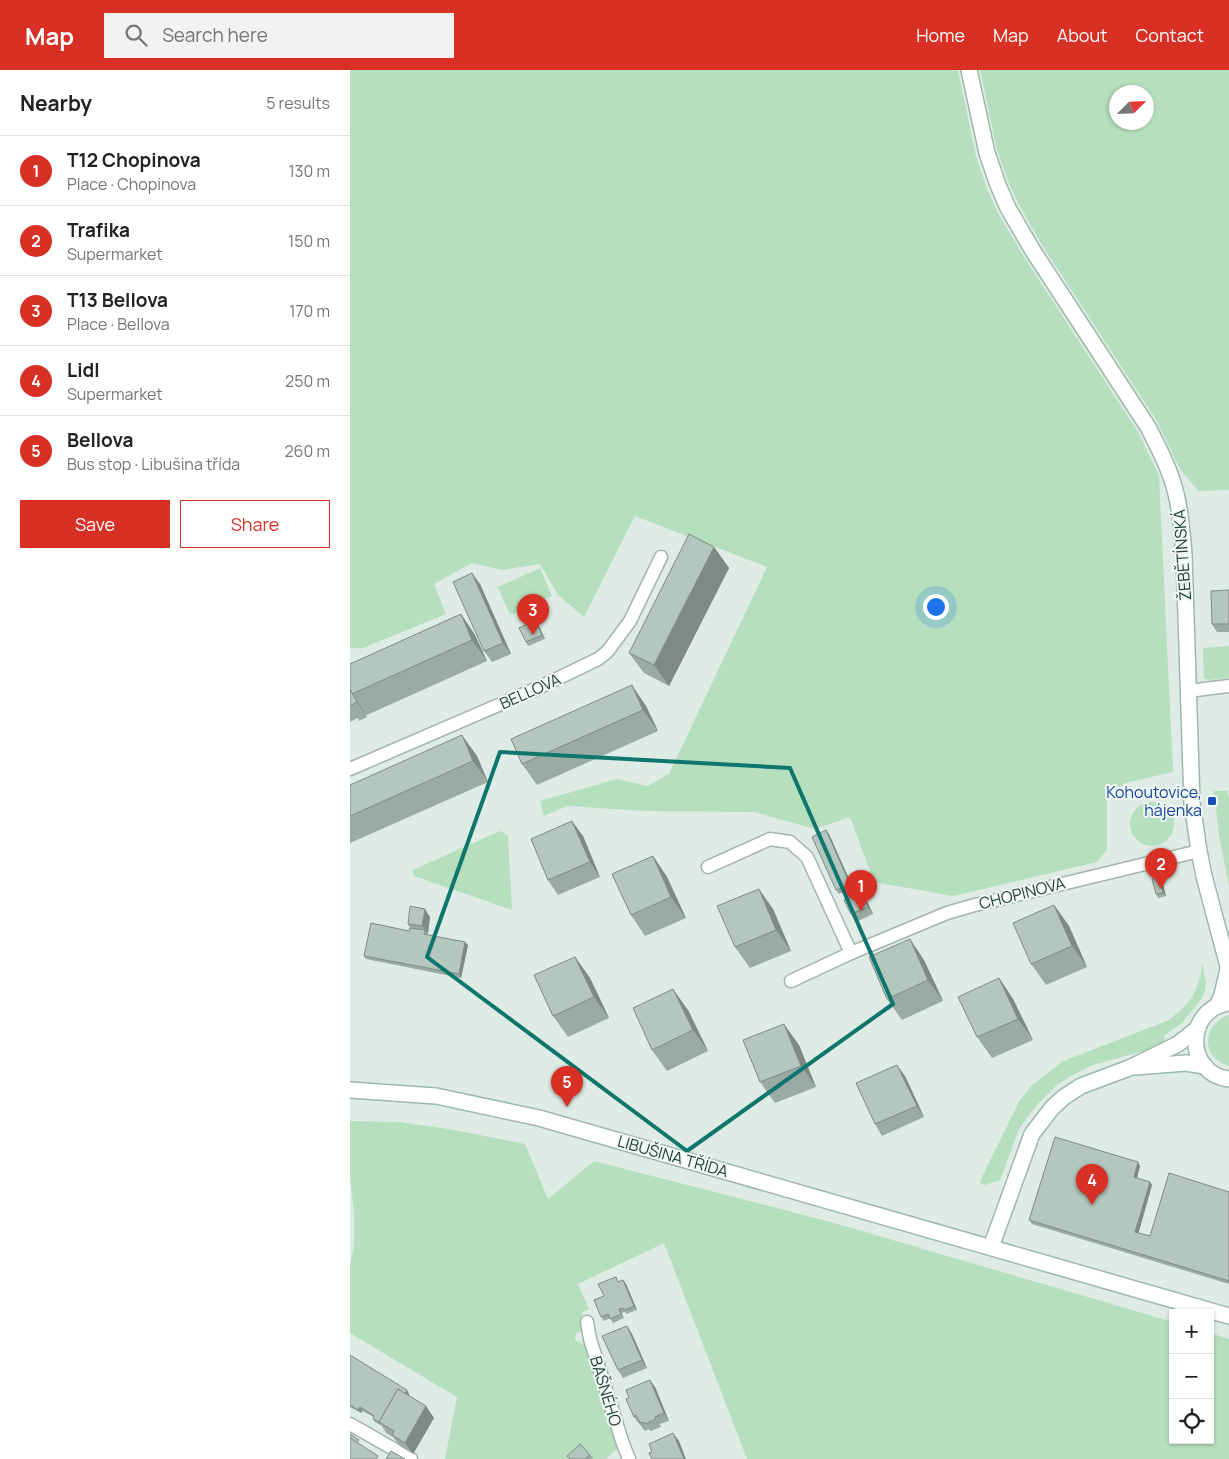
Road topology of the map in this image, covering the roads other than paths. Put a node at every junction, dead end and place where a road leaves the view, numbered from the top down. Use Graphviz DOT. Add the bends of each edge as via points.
graph roads {
  1 [pos="969,70"];
  2 [pos="661,557"];
  3 [pos="1229,686"];
  4 [pos="1188,691"];
  5 [pos="350,769"];
  6 [pos="1199,851"];
  7 [pos="708,867"];
  8 [pos="852,953"];
  9 [pos="1229,970"];
  10 [pos="791,981"];
  11 [pos="1223,1004"];
  12 [pos="1198,1028"];
  13 [pos="1205,1066"];
  14 [pos="1129,1068"];
  15 [pos="1229,1079"];
  16 [pos="350,1090"];
  17 [pos="991,1248"];
  18 [pos="1229,1316"];
  19 [pos="587,1322"];
  20 [pos="350,1424"];
  21 [pos="411,1459"];
  22 [pos="630,1459"];
  1 -- 4 [label="street, ŽEBĚTÍNSKÁ" via="987,153 1008,208 1148,427 1171,475 1184,546"];
  2 -- 5 [label="street, BELLOVA" via="630,621 598,659"];
  3 -- 4 [label="street"];
  4 -- 6 [label="street, ŽEBĚTÍNSKÁ" via="1192,803"];
  6 -- 8 [label="street, CHOPINOVA" via="947,913"];
  6 -- 9 [label="street, ŽEBĚTÍNSKÁ"];
  7 -- 8 [label="street" via="770,839 790,842 807,857"];
  8 -- 10 [label="street, CHOPINOVA"];
  9 -- 11 [label="street, ŽEBĚTÍNSKÁ" via="1222,995"];
  11 -- 12 [label="street" via="1206,1014"];
  12 -- 13 [label="street" via="1196,1049"];
  12 -- 14 [label="street" via="1178,1044"];
  13 -- 14 [label="street" via="1186,1063"];
  13 -- 15 [label="street" via="1218,1076"];
  14 -- 17 [label="street" via="1081,1086 1064,1097 1041,1120 1029,1141"];
  16 -- 17 [label="street, LIBUŠINA TŘÍDA" via="436,1096 539,1118"];
  17 -- 18 [label="street, LIBUŠINA TŘÍDA"];
  19 -- 22 [label="street, BAŠNÉHO"];
  20 -- 21 [label="street"];
}
